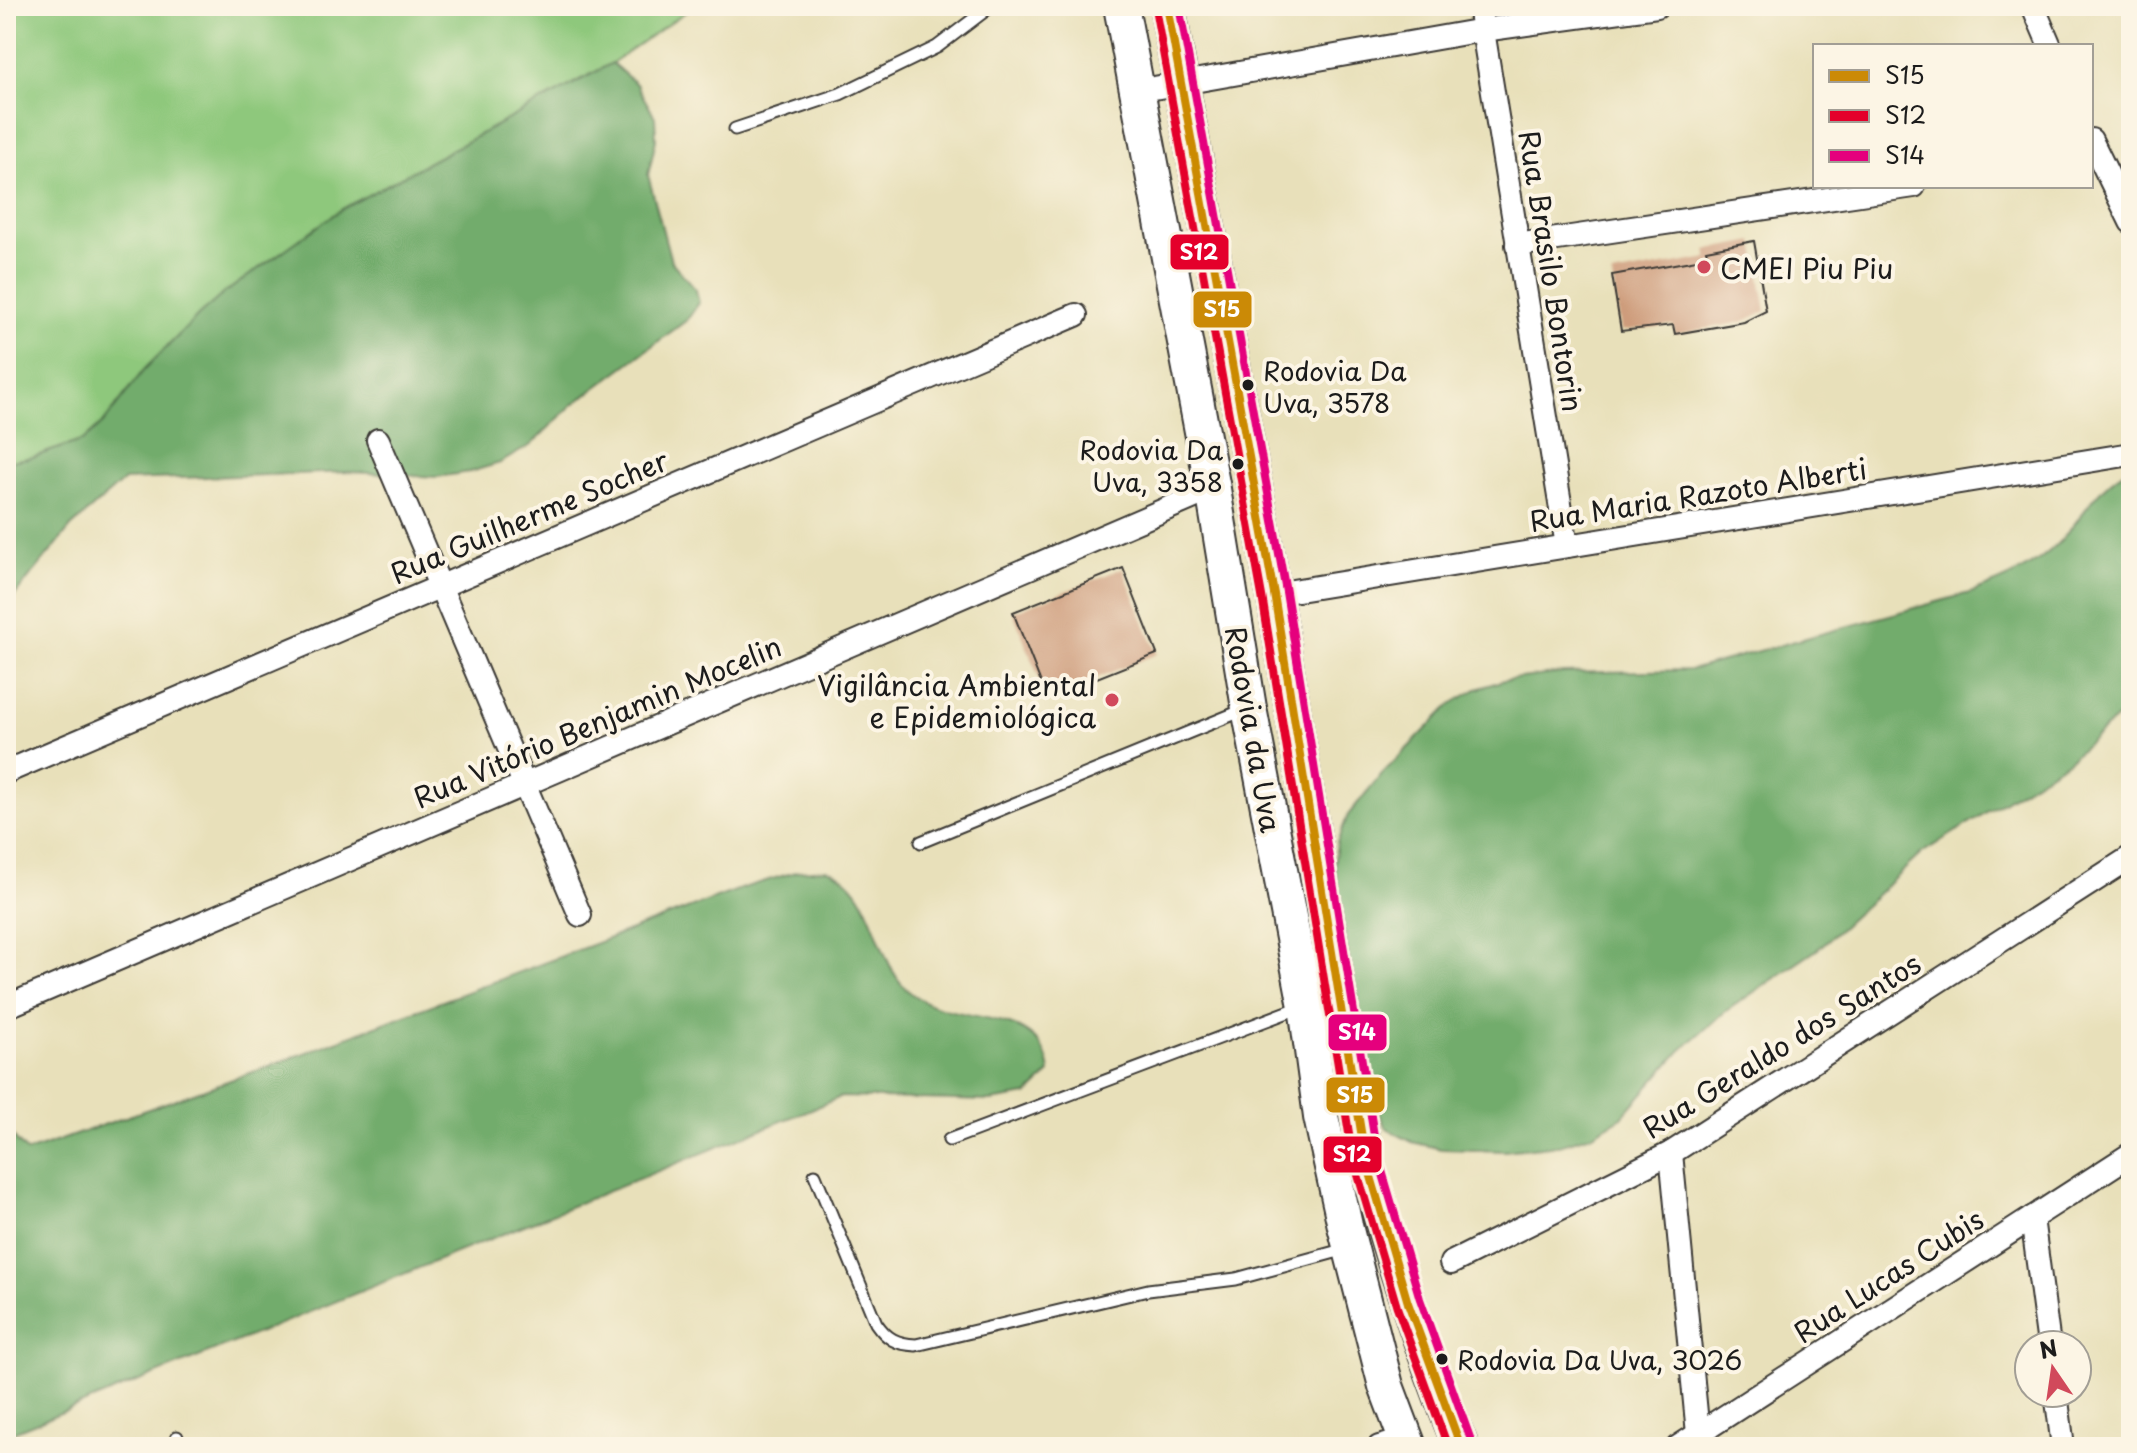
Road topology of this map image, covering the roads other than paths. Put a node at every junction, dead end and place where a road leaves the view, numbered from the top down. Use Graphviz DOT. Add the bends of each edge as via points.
graph roads {
  1 [pos="991,6"];
  2 [pos="1121,6"];
  3 [pos="1167,6"];
  4 [pos="1479,6"];
  5 [pos="1657,6"];
  6 [pos="2033,6"];
  7 [pos="1483,30"];
  8 [pos="2049,44"];
  9 [pos="1181,83"];
  10 [pos="1137,91"];
  11 [pos="735,129"];
  12 [pos="2094,153"];
  13 [pos="1901,188"];
  14 [pos="2131,222"];
  15 [pos="1517,245"];
  16 [pos="1076,315"];
  17 [pos="378,440"];
  18 [pos="2131,454"];
  19 [pos="1213,489"];
  20 [pos="1567,546"];
  21 [pos="440,586"];
  22 [pos="1274,594"];
  23 [pos="1249,708"];
  24 [pos="6,772"];
  25 [pos="525,784"];
  26 [pos="921,842"];
  27 [pos="2131,857"];
  28 [pos="580,915"];
  29 [pos="1306,1006"];
  30 [pos="6,1007"];
  31 [pos="949,1140"];
  32 [pos="1671,1153"];
  33 [pos="2131,1154"];
  34 [pos="815,1175"];
  35 [pos="2032,1218"];
  36 [pos="1351,1248"];
  37 [pos="1451,1263"];
  38 [pos="2047,1329"];
  39 [pos="2058,1409"];
  40 [pos="1703,1441"];
  41 [pos="1399,1445"];
  42 [pos="1461,1447"];
  43 [pos="1678,1447"];
  44 [pos="2063,1447"];
  1 -- 11 [label="lane" via="937,47 840,94"];
  2 -- 10 [label="main road, Rodovia da Uva"];
  3 -- 9 [label="main road, Rodovia da Uva"];
  4 -- 7 [label="street, Rua Brasilo Bontorin"];
  5 -- 7 [label="street"];
  6 -- 8 [label="street"];
  7 -- 9 [label="street"];
  7 -- 15 [label="street, Rua Brasilo Bontorin"];
  9 -- 10 [label="street"];
  9 -- 22 [label="main road, Rodovia da Uva"];
  10 -- 19 [label="main road, Rodovia da Uva"];
  12 -- 14 [label="street"];
  13 -- 15 [label="street"];
  15 -- 20 [label="street, Rua Brasilo Bontorin"];
  16 -- 21 [label="street, Rua Guilherme Socher"];
  17 -- 21 [label="street"];
  18 -- 20 [label="street, Rua Maria Razoto Alberti"];
  19 -- 23 [label="main road, Rodovia da Uva"];
  19 -- 25 [label="street, Rua Vitório Benjamin Mocelin"];
  20 -- 22 [label="street, Rua Maria Razoto Alberti"];
  21 -- 24 [label="street, Rua Guilherme Socher"];
  21 -- 25 [label="street"];
  22 -- 42 [label="main road, Rodovia da Uva" via="1365,1156 1413,1324"];
  23 -- 26 [label="lane"];
  23 -- 29 [label="main road, Rodovia da Uva"];
  25 -- 28 [label="street"];
  25 -- 30 [label="street, Rua Vitório Benjamin Mocelin"];
  27 -- 32 [label="street, Rua Geraldo dos Santos"];
  29 -- 31 [label="lane"];
  29 -- 36 [label="main road, Rodovia da Uva" via="1321,1117"];
  32 -- 37 [label="street, Rua Geraldo dos Santos"];
  32 -- 40 [label="street"];
  33 -- 35 [label="street, Rua Lucas Cubis"];
  34 -- 36 [label="lane" via="876,1323 884,1336 899,1344 916,1345 1148,1290 1236,1279"];
  35 -- 38 [label="street"];
  35 -- 40 [label="street, Rua Lucas Cubis"];
  36 -- 41 [label="main road, Rodovia da Uva"];
  39 -- 44 [label="street"];
  40 -- 43 [label="street, Rua Lucas Cubis"];
}
